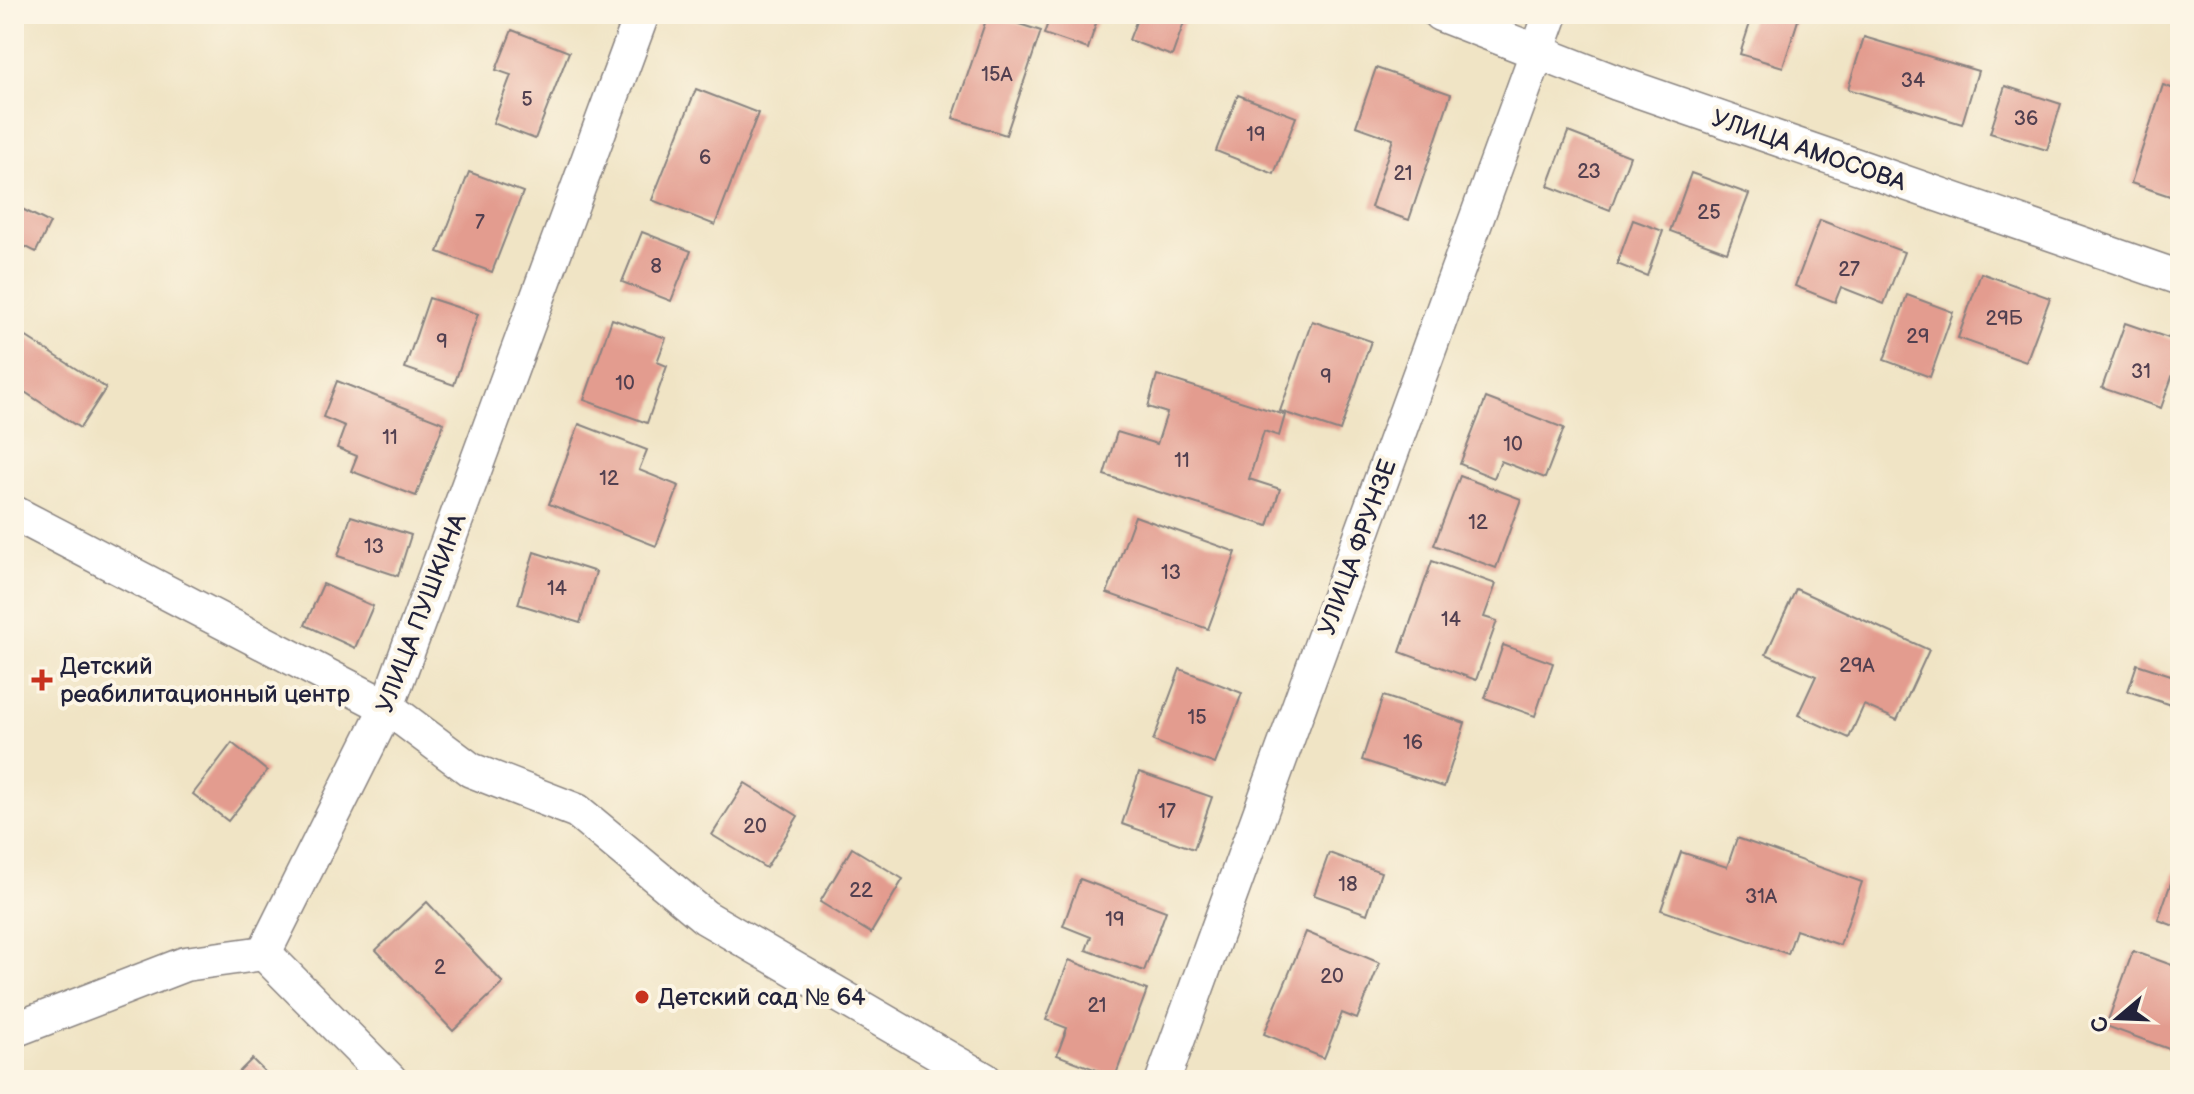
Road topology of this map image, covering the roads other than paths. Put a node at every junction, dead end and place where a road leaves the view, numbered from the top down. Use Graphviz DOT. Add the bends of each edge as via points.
graph roads {
  1 [pos="642,14"];
  2 [pos="1440,14"];
  3 [pos="1551,14"];
  4 [pos="1538,54"];
  5 [pos="2180,278"];
  6 [pos="14,513"];
  7 [pos="387,707"];
  8 [pos="264,953"];
  9 [pos="14,1030"];
  10 [pos="390,1080"];
  11 [pos="985,1080"];
  12 [pos="1163,1080"];
  1 -- 7 [label="street, УЛИЦА ПУШКИНА"];
  2 -- 4 [label="street, УЛИЦА АМОСОВА"];
  3 -- 4 [label="street, УЛИЦА ФРУНЗЕ"];
  4 -- 5 [label="street, УЛИЦА АМОСОВА"];
  4 -- 12 [label="street, УЛИЦА ФРУНЗЕ"];
  6 -- 7 [label="street"];
  7 -- 8 [label="street, УЛИЦА ПУШКИНА"];
  7 -- 11 [label="street" via="471,770 577,811 705,917"];
  8 -- 9 [label="street" via="185,964"];
  8 -- 10 [label="street"];
}
